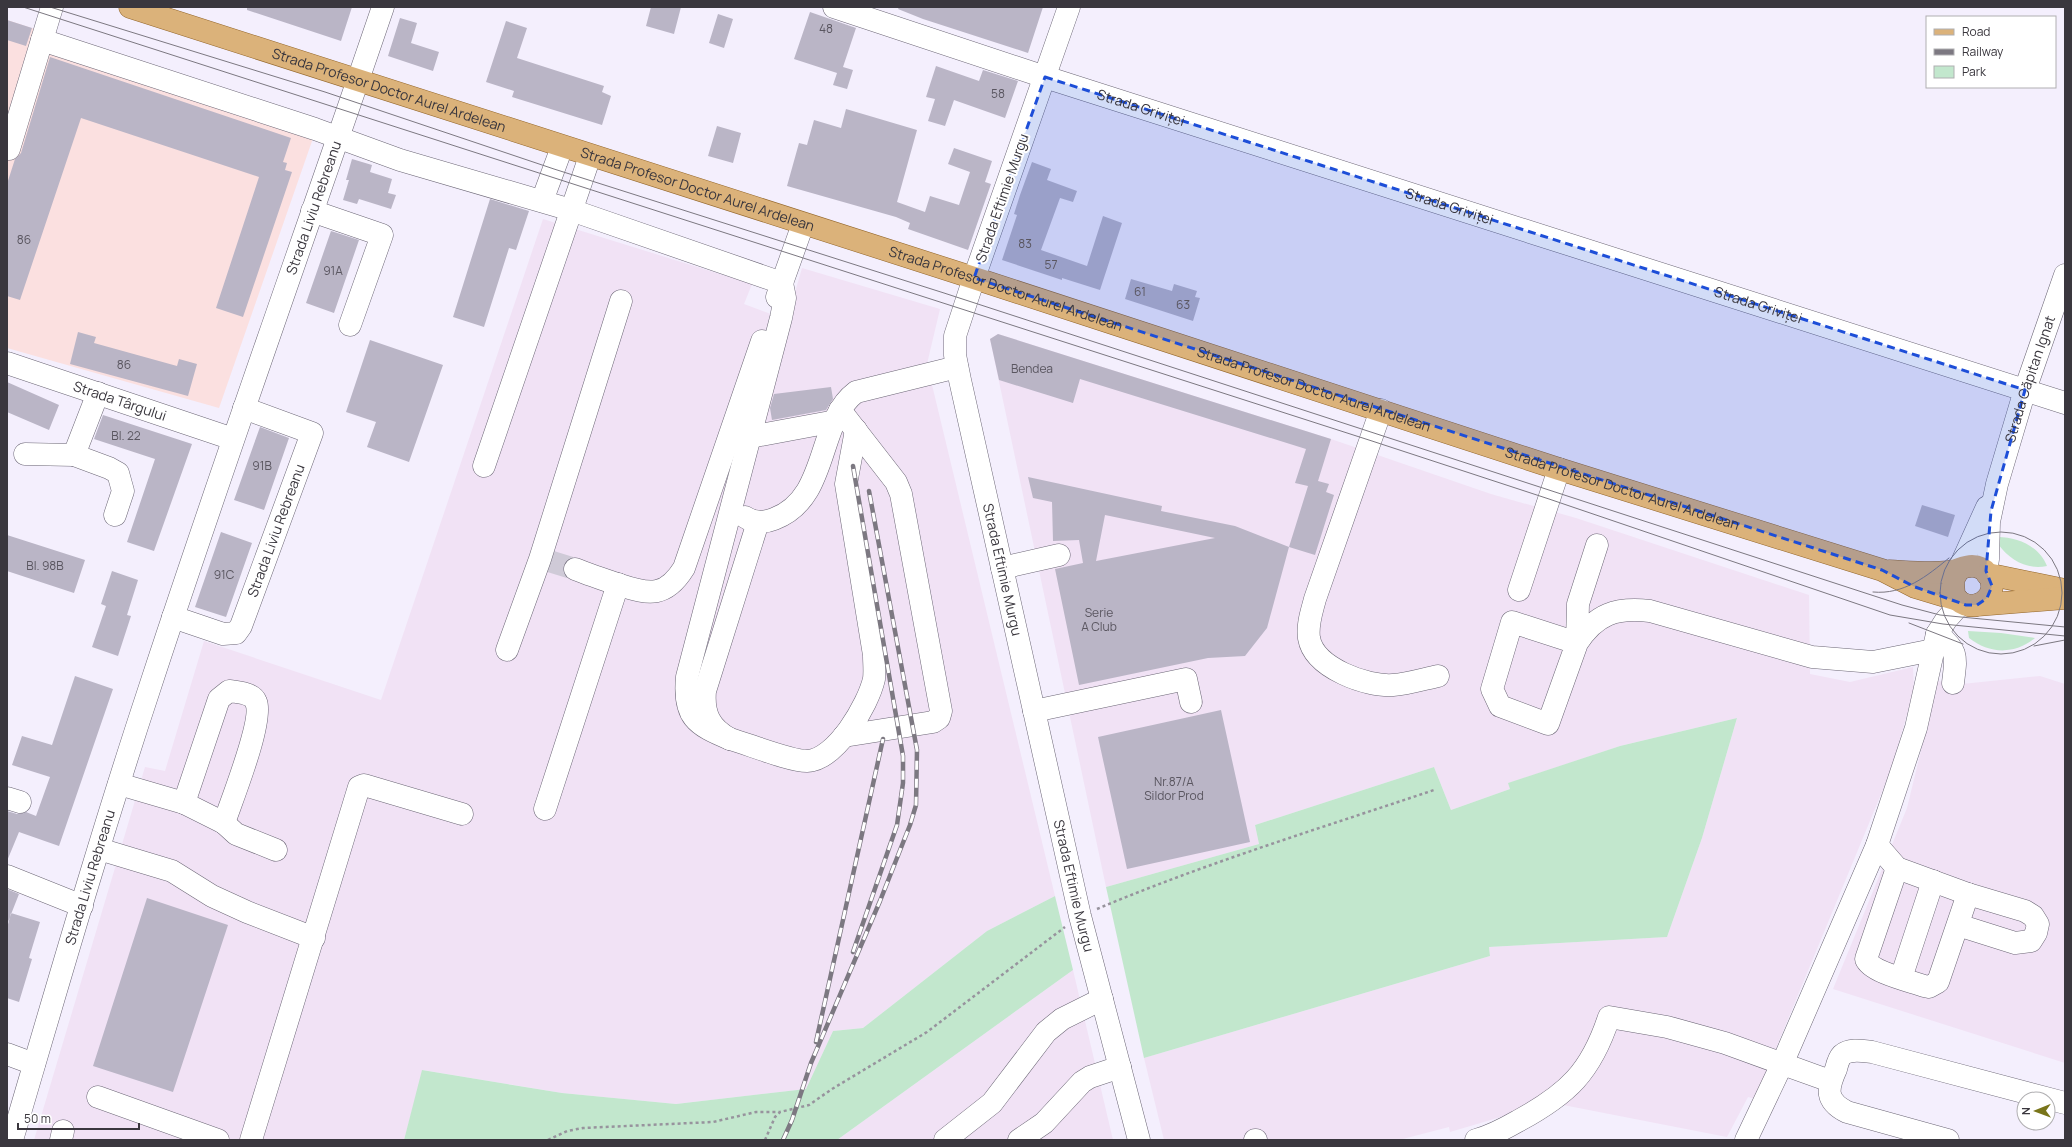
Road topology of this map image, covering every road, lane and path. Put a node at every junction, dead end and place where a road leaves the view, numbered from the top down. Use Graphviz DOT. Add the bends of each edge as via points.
graph roads {
  1 [pos="52,7"];
  2 [pos="130,7"];
  3 [pos="383,7"];
  4 [pos="834,7"];
  5 [pos="1069,7"];
  6 [pos="42,40"];
  7 [pos="1045,77"];
  8 [pos="358,81"];
  9 [pos="338,138"];
  10 [pos="562,147"];
  11 [pos="9,149"];
  12 [pos="590,156"];
  13 [pos="542,201"];
  14 [pos="570,210"];
  15 [pos="312,211"];
  16 [pos="803,224"];
  17 [pos="2065,275"];
  18 [pos="974,278"];
  19 [pos="782,283"];
  20 [pos="622,302"];
  21 [pos="350,325"];
  22 [pos="7,363"];
  23 [pos="957,367"];
  24 [pos="2025,390"];
  25 [pos="98,393"];
  26 [pos="2065,403"];
  27 [pos="244,408"];
  28 [pos="1381,410"];
  29 [pos="838,415"];
  30 [pos="856,430"];
  31 [pos="750,437"];
  32 [pos="233,439"];
  33 [pos="25,454"];
  34 [pos="74,455"];
  35 [pos="484,466"];
  36 [pos="1559,469"];
  37 [pos="1997,484"];
  38 [pos="734,496"];
  39 [pos="115,515"];
  40 [pos="758,522"];
  41 [pos="1597,545"];
  42 [pos="1059,555"];
  43 [pos="1002,568"];
  44 [pos="575,569"];
  45 [pos="1882,570"];
  46 [pos="1958,571"];
  47 [pos="1987,573"];
  48 [pos="618,584"];
  49 [pos="1519,590"];
  50 [pos="2065,590"];
  51 [pos="2065,598"];
  52 [pos="1965,603"];
  53 [pos="173,617"];
  54 [pos="1935,642"];
  55 [pos="1577,643"];
  56 [pos="507,650"];
  57 [pos="1438,676"];
  58 [pos="1953,683"];
  59 [pos="1191,702"];
  60 [pos="1034,711"];
  61 [pos="844,736"];
  62 [pos="730,738"];
  63 [pos="119,784"];
  64 [pos="1434,790"];
  65 [pos="184,803"];
  66 [pos="545,809"];
  67 [pos="462,814"];
  68 [pos="224,823"];
  69 [pos="1877,845"];
  70 [pos="99,849"];
  71 [pos="276,850"];
  72 [pos="1897,868"];
  73 [pos="7,876"];
  74 [pos="1933,881"];
  75 [pos="1968,894"];
  76 [pos="82,906"];
  77 [pos="1080,916"];
  78 [pos="1958,925"];
  79 [pos="314,938"];
  80 [pos="1901,978"];
  81 [pos="1102,1000"];
  82 [pos="7,1054"];
  83 [pos="1783,1062"];
  84 [pos="34,1064"];
  85 [pos="1120,1068"];
  86 [pos="1830,1081"];
  87 [pos="98,1097"];
  88 [pos="2065,1103"];
  89 [pos="780,1112"];
  90 [pos="1487,1134"];
  91 [pos="12,1140"];
  92 [pos="218,1140"];
  93 [pos="251,1140"];
  94 [pos="548,1140"];
  95 [pos="765,1140"];
  96 [pos="945,1140"];
  97 [pos="1020,1140"];
  98 [pos="1139,1140"];
  99 [pos="1746,1140"];
  100 [pos="1948,1140"];
  1 -- 6 [label="street"];
  2 -- 8 [label="main road, Strada Profesor Doctor Aurel Ardelean"];
  3 -- 8 [label="street, Strada Liviu Rebreanu"];
  4 -- 7 [label="street, Strada Griviței"];
  5 -- 7 [label="street, Strada Eftimie Murgu"];
  6 -- 9 [label="street"];
  6 -- 11 [label="street"];
  7 -- 18 [label="street, Strada Eftimie Murgu"];
  7 -- 24 [label="street, Strada Griviței"];
  8 -- 9 [label="street, Strada Liviu Rebreanu"];
  8 -- 10 [label="main road, Strada Profesor Doctor Aurel Ardelean"];
  9 -- 13 [label="street" via="400,160"];
  9 -- 15 [label="street, Strada Liviu Rebreanu"];
  10 -- 12 [label="main road, Strada Profesor Doctor Aurel Ardelean"];
  10 -- 13 [label="street"];
  12 -- 14 [label="street"];
  12 -- 16 [label="main road, Strada Profesor Doctor Aurel Ardelean"];
  13 -- 14 [label="street"];
  14 -- 19 [label="street"];
  14 -- 35 [label="street"];
  15 -- 21 [label="street" via="382,235"];
  15 -- 27 [label="street, Strada Liviu Rebreanu"];
  16 -- 18 [label="main road, Strada Profesor Doctor Aurel Ardelean"];
  16 -- 19 [label="street"];
  17 -- 24 [label="street, Strada Căpitan Ignat"];
  18 -- 23 [label="street, Strada Eftimie Murgu" via="955,336"];
  18 -- 28 [label="main road, Strada Profesor Doctor Aurel Ardelean"];
  19 -- 31 [label="street" via="785,298 781,318"];
  19 -- 48 [label="street" via="684,568 677,579 660,590 643,592"];
  20 -- 56 [label="street" via="545,560"];
  22 -- 25 [label="street, Strada Târgului"];
  23 -- 29 [label="street" via="864,389 849,397"];
  23 -- 43 [label="street, Strada Eftimie Murgu"];
  24 -- 26 [label="street, Strada Griviței"];
  24 -- 37 [label="street, Strada Căpitan Ignat"];
  25 -- 32 [label="street, Strada Târgului"];
  25 -- 34 [label="street"];
  27 -- 32 [label="street, Strada Liviu Rebreanu"];
  27 -- 53 [label="street, Strada Liviu Rebreanu" via="318,435 236,633 223,634"];
  28 -- 36 [label="main road, Strada Profesor Doctor Aurel Ardelean"];
  28 -- 57 [label="street" via="1315,599 1309,622 1309,638 1313,650 1323,662 1366,683 1394,685"];
  29 -- 30 [label="street"];
  29 -- 31 [label="street"];
  29 -- 40 [label="street" via="811,485 802,499 791,510 777,518"];
  30 -- 61 [label="street" via="846,484 874,655 874,678 867,698"];
  30 -- 61 [label="street" via="896,482 901,494 941,711 933,722"];
  31 -- 38 [label="street"];
  32 -- 53 [label="street, Strada Liviu Rebreanu"];
  33 -- 34 [label="street"];
  34 -- 39 [label="street" via="118,473 123,491"];
  36 -- 45 [label="main road, Strada Profesor Doctor Aurel Ardelean"];
  36 -- 49 [label="street"];
  37 -- 46 [label="street, Strada Căpitan Ignat"];
  37 -- 47 [label="street, Strada Căpitan Ignat" via="1989,522"];
  38 -- 40 [label="street" via="744,516"];
  38 -- 62 [label="street" via="685,691 688,708 695,721 706,729"];
  40 -- 62 [label="street" via="705,691 706,716 720,733"];
  41 -- 55 [label="street" via="1578,604"];
  42 -- 43 [label="street"];
  43 -- 60 [label="street, Strada Eftimie Murgu"];
  44 -- 48 [label="street"];
  45 -- 46 [label="main road, Strada Profesor Doctor Aurel Ardelean" via="1940,573"];
  45 -- 52 [label="main road, Strada Profesor Doctor Aurel Ardelean" via="1914,587"];
  46 -- 47 [label="main road" via="1970,566"];
  46 -- 52 [label="main road" via="1953,580 1952,591"];
  47 -- 50 [label="main road"];
  47 -- 52 [label="main road" via="1992,586 1988,598"];
  48 -- 66 [label="street"];
  51 -- 52 [label="main road, Strada Profesor Doctor Aurel Ardelean"];
  52 -- 54 [label="street" via="1946,620"];
  53 -- 63 [label="street, Strada Liviu Rebreanu"];
  54 -- 55 [label="street" via="1874,662 1812,657 1650,611 1625,609 1604,616 1589,628"];
  54 -- 58 [label="street" via="1950,643 1954,651 1956,662"];
  54 -- 69 [label="street" via="1916,728"];
  55 -- 55 [label="street" via="1512,622 1492,689 1500,706 1548,724"];
  59 -- 60 [label="street" via="1186,678"];
  60 -- 77 [label="street, Strada Eftimie Murgu"];
  61 -- 62 [label="street" via="825,756 808,761"];
  63 -- 65 [label="street"];
  63 -- 70 [label="street, Strada Liviu Rebreanu"];
  64 -- 77 [label="path" via="1260,848 1134,893"];
  65 -- 68 [label="street"];
  65 -- 68 [label="street" via="219,699 229,691 251,696 258,708 255,727"];
  67 -- 79 [label="street" via="361,785 357,790"];
  68 -- 71 [label="street" via="236,834"];
  69 -- 72 [label="street"];
  69 -- 83 [label="street"];
  70 -- 76 [label="street, Strada Liviu Rebreanu"];
  70 -- 79 [label="street" via="172,871 212,896"];
  72 -- 74 [label="street"];
  72 -- 80 [label="street" via="1866,959 1872,967"];
  73 -- 76 [label="street"];
  74 -- 75 [label="street"];
  74 -- 80 [label="street"];
  75 -- 78 [label="street"];
  75 -- 78 [label="street" via="2034,916 2038,924 2036,933 2032,940 2015,943"];
  76 -- 84 [label="street, Strada Liviu Rebreanu"];
  77 -- 81 [label="street, Strada Eftimie Murgu"];
  77 -- 89 [label="path" via="921,1036 809,1105"];
  78 -- 80 [label="street" via="1938,982 1929,986"];
  79 -- 93 [label="street"];
  81 -- 85 [label="street, Strada Eftimie Murgu"];
  81 -- 96 [label="street" via="1062,1019 1046,1032 992,1103"];
  82 -- 84 [label="street"];
  83 -- 86 [label="street"];
  83 -- 90 [label="street" via="1725,1042 1667,1027 1609,1017 1596,1052 1586,1068 1567,1088 1540,1110"];
  83 -- 99 [label="street"];
  84 -- 91 [label="street, Strada Liviu Rebreanu"];
  85 -- 97 [label="street" via="1082,1082 1044,1123"];
  85 -- 98 [label="street, Strada Eftimie Murgu"];
  86 -- 88 [label="street" via="1842,1055 1850,1051 1872,1052"];
  86 -- 100 [label="street" via="1829,1094 1842,1110"];
  87 -- 92 [label="street"];
  89 -- 94 [label="path" via="756,1112 713,1122 582,1128"];
  89 -- 95 [label="path" via="775,1117"];
}
